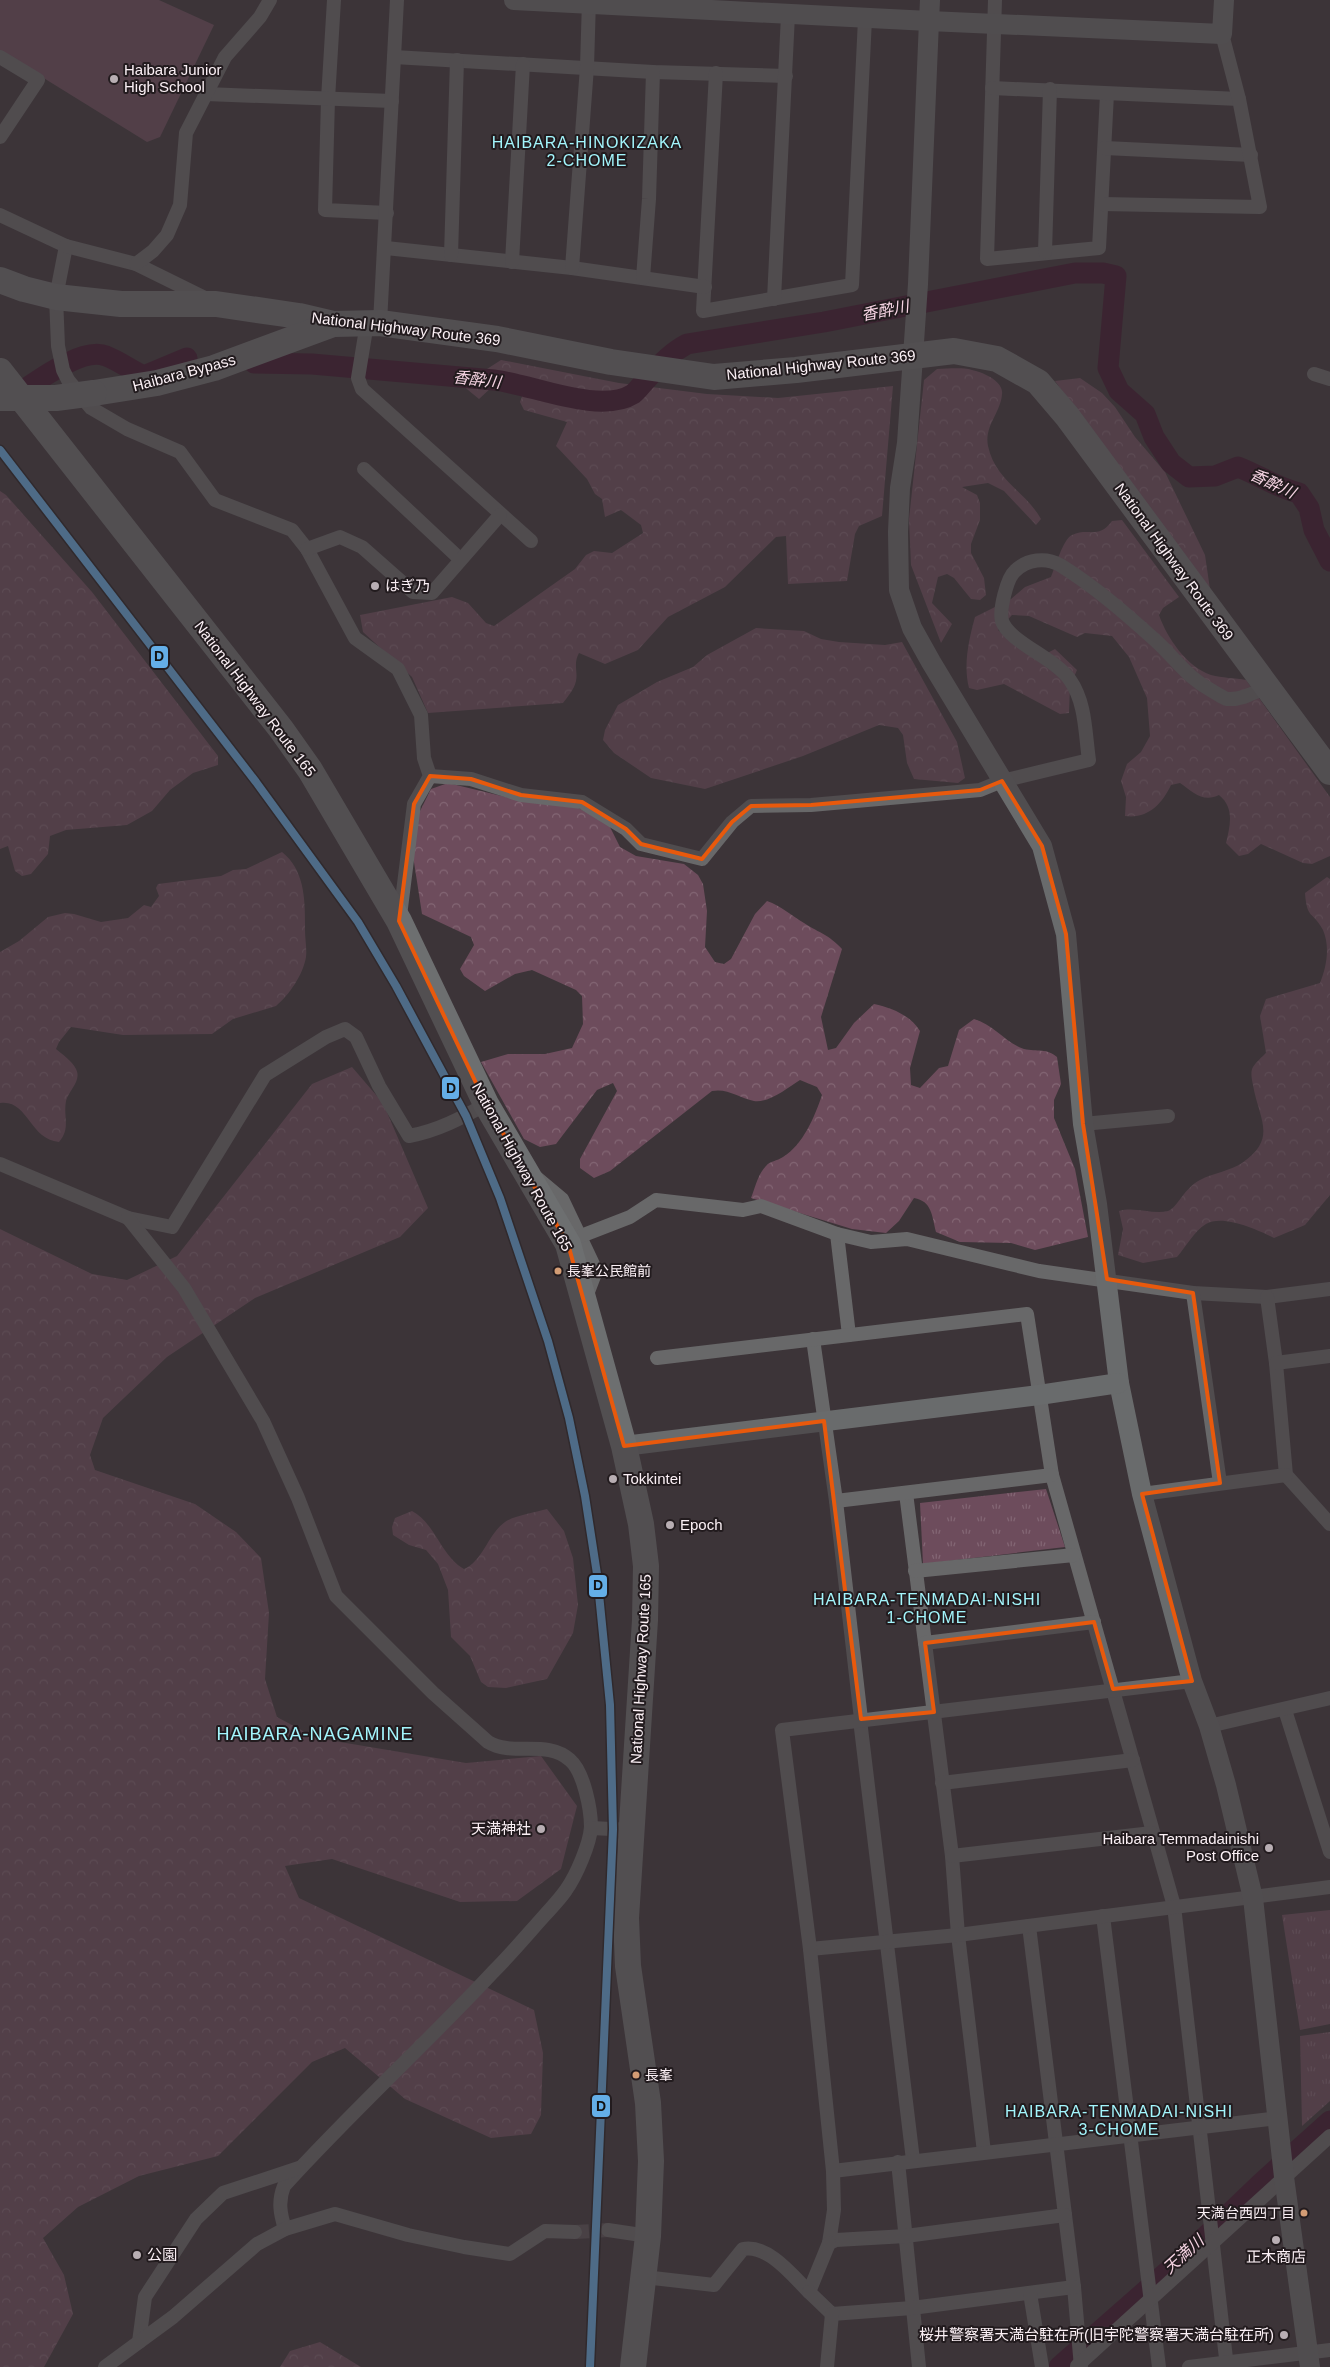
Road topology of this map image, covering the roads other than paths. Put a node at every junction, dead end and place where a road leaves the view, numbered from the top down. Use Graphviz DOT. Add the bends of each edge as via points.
graph roads {
  1 [pos="270,0"];
  2 [pos="334,0"];
  3 [pos="398,0"];
  4 [pos="522,0"];
  5 [pos="930,0"];
  6 [pos="995,0"];
  7 [pos="1224,0"];
  8 [pos="589,2"];
  9 [pos="788,15"];
  10 [pos="865,19"];
  11 [pos="929,21"];
  12 [pos="995,23"];
  13 [pos="1222,34"];
  14 [pos="0,57"];
  15 [pos="394,57"];
  16 [pos="457,60"];
  17 [pos="523,64"];
  18 [pos="587,67"];
  19 [pos="653,72"];
  20 [pos="716,74"];
  21 [pos="786,76"];
  22 [pos="992,88"];
  23 [pos="1050,89"];
  24 [pos="206,94"];
  25 [pos="1108,94"];
  26 [pos="328,99"];
  27 [pos="1239,99"];
  28 [pos="392,101"];
  29 [pos="0,137"];
  30 [pos="1105,148"];
  31 [pos="1251,155"];
  32 [pos="1102,204"];
  33 [pos="387,213"];
  34 [pos="0,215"];
  35 [pos="66,246"];
  36 [pos="386,248"];
  37 [pos="1045,252"];
  38 [pos="451,255"];
  39 [pos="512,262"];
  40 [pos="136,264"];
  41 [pos="572,268"];
  42 [pos="643,278"];
  43 [pos="0,280"];
  44 [pos="705,287"];
  45 [pos="56,297"];
  46 [pos="774,299"];
  47 [pos="216,304"];
  48 [pos="374,323"];
  49 [pos="333,324"];
  50 [pos="912,355"];
  51 [pos="0,371"];
  52 [pos="1314,374"];
  53 [pos="1330,379"];
  54 [pos="0,398"];
  55 [pos="364,469"];
  56 [pos="500,515"];
  57 [pos="531,541"];
  58 [pos="307,549"];
  59 [pos="460,560"];
  60 [pos="1266,687"];
  61 [pos="1330,772"];
  62 [pos="430,776"];
  63 [pos="1002,781"];
  64 [pos="399,921"];
  65 [pos="486,1104"];
  66 [pos="1168,1116"];
  67 [pos="1083,1124"];
  68 [pos="0,1164"];
  69 [pos="527,1173"];
  70 [pos="128,1218"];
  71 [pos="837,1234"];
  72 [pos="581,1236"];
  73 [pos="1107,1279"];
  74 [pos="1330,1290"];
  75 [pos="1192,1293"];
  76 [pos="1267,1296"];
  77 [pos="585,1303"];
  78 [pos="849,1335"];
  79 [pos="813,1339"];
  80 [pos="1330,1356"];
  81 [pos="657,1358"];
  82 [pos="1276,1363"];
  83 [pos="1118,1383"];
  84 [pos="1039,1395"];
  85 [pos="824,1421"];
  86 [pos="624,1446"];
  87 [pos="1052,1476"];
  88 [pos="1286,1476"];
  89 [pos="1220,1483"];
  90 [pos="906,1493"];
  91 [pos="1142,1494"];
  92 [pos="836,1501"];
  93 [pos="1330,1524"];
  94 [pos="1074,1555"];
  95 [pos="915,1571"];
  96 [pos="1094,1622"];
  97 [pos="925,1642"];
  98 [pos="1192,1681"];
  99 [pos="1113,1689"];
  100 [pos="1330,1698"];
  101 [pos="1285,1710"];
  102 [pos="934,1712"];
  103 [pos="860,1720"];
  104 [pos="1209,1726"];
  105 [pos="1133,1760"];
  106 [pos="942,1784"];
  107 [pos="591,1828"];
  108 [pos="632,1830"];
  109 [pos="1152,1833"];
  110 [pos="1330,1852"];
  111 [pos="952,1856"];
  112 [pos="1330,1887"];
  113 [pos="1253,1898"];
  114 [pos="1174,1906"];
  115 [pos="1103,1916"];
  116 [pos="1029,1926"];
  117 [pos="958,1935"];
  118 [pos="885,1941"];
  119 [pos="810,1949"];
  120 [pos="1278,2118"];
  121 [pos="1200,2128"];
  122 [pos="1131,2135"];
  123 [pos="1330,2136"];
  124 [pos="1055,2144"];
  125 [pos="984,2152"];
  126 [pos="913,2160"];
  127 [pos="898,2162"];
  128 [pos="300,2168"];
  129 [pos="833,2171"];
  130 [pos="1284,2177"];
  131 [pos="1065,2215"];
  132 [pos="285,2229"];
  133 [pos="608,2230"];
  134 [pos="575,2232"];
  135 [pos="648,2236"];
  136 [pos="906,2236"];
  137 [pos="1213,2242"];
  138 [pos="829,2243"];
  139 [pos="644,2277"];
  140 [pos="1074,2287"];
  141 [pos="809,2292"];
  142 [pos="1030,2293"];
  143 [pos="1150,2300"];
  144 [pos="912,2308"];
  145 [pos="832,2314"];
  146 [pos="139,2342"];
  147 [pos="1330,2350"];
  148 [pos="1309,2359"];
  149 [pos="1227,2364"];
  150 [pos="1080,2366"];
  151 [pos="105,2367"];
  152 [pos="633,2367"];
  153 [pos="827,2367"];
  154 [pos="919,2367"];
  155 [pos="1042,2367"];
  156 [pos="1159,2367"];
  157 [pos="1190,2367"];
  1 -- 24 [label="street" via="260,17 225,57"];
  2 -- 26 [label="street"];
  3 -- 15 [label="street"];
  4 -- 8 [label="street"];
  5 -- 11 [label="street"];
  6 -- 12 [label="street"];
  7 -- 13 [label="street"];
  8 -- 9 [label="street"];
  8 -- 18 [label="street"];
  9 -- 10 [label="street"];
  9 -- 21 [label="street"];
  10 -- 11 [label="street"];
  10 -- 46 [label="street" via="852,285"];
  11 -- 12 [label="street"];
  11 -- 50 [label="street"];
  12 -- 13 [label="street"];
  12 -- 22 [label="street"];
  13 -- 27 [label="street"];
  14 -- 29 [label="street" via="38,80"];
  15 -- 16 [label="street"];
  15 -- 28 [label="street"];
  16 -- 17 [label="street"];
  16 -- 38 [label="street"];
  17 -- 18 [label="street"];
  17 -- 39 [label="street"];
  18 -- 19 [label="street"];
  18 -- 41 [label="street"];
  19 -- 20 [label="street"];
  19 -- 42 [label="street"];
  20 -- 21 [label="street"];
  20 -- 44 [label="street"];
  21 -- 46 [label="street"];
  22 -- 23 [label="street"];
  22 -- 37 [label="street" via="987,259"];
  23 -- 25 [label="street"];
  23 -- 37 [label="street"];
  24 -- 26 [label="street"];
  24 -- 40 [label="street" via="186,133 180,205 167,235"];
  25 -- 27 [label="street"];
  25 -- 30 [label="street"];
  26 -- 28 [label="street"];
  26 -- 33 [label="street" via="325,210"];
  27 -- 31 [label="street"];
  28 -- 33 [label="street"];
  30 -- 31 [label="street"];
  30 -- 32 [label="street"];
  31 -- 32 [label="street" via="1260,207"];
  32 -- 37 [label="street" via="1099,248"];
  33 -- 36 [label="street"];
  34 -- 35 [label="street"];
  35 -- 40 [label="street"];
  35 -- 45 [label="street"];
  36 -- 38 [label="street"];
  36 -- 48 [label="street"];
  38 -- 39 [label="street"];
  39 -- 41 [label="street"];
  40 -- 47 [label="street"];
  41 -- 42 [label="street"];
  42 -- 44 [label="street"];
  43 -- 45 [label="highway, National Highway Route 369"];
  44 -- 46 [label="street" via="702,311"];
  45 -- 47 [label="highway, National Highway Route 369" via="121,304"];
  45 -- 58 [label="street" via="62,364 68,380 91,408 127,429 180,452 214,500 292,530"];
  47 -- 49 [label="highway, National Highway Route 369"];
  48 -- 49 [label="highway, National Highway Route 369"];
  48 -- 50 [label="highway, National Highway Route 369" via="497,338 611,362 714,376 805,369"];
  48 -- 56 [label="street" via="362,350 358,378 362,389"];
  49 -- 54 [label="highway, Haibara Bypass, bridge" via="214,368 156,383 56,398"];
  50 -- 60 [label="highway, National Highway Route 369" via="954,351 997,359 1038,382 1067,416"];
  50 -- 63 [label="street" via="907,443 899,497 899,590 912,628 926,654"];
  51 -- 64 [label="highway, National Highway Route 165" via="281,729 310,770"];
  52 -- 53 [label="street"];
  55 -- 59 [label="street"];
  56 -- 57 [label="street"];
  56 -- 59 [label="street"];
  58 -- 59 [label="street" via="340,537 362,547 413,592 432,593"];
  58 -- 62 [label="street" via="355,638 398,669 421,716 424,758"];
  60 -- 61 [label="highway, National Highway Route 369"];
  60 -- 63 [label="street" via="1244,698 1226,699 1218,695 1196,682 1154,639 1074,573 1052,560 1035,560 1014,571 1003,596 1002,620 1009,632 1056,665 1070,680 1082,703 1088,760"];
  62 -- 63 [label="street" via="471,780 520,795 582,802 626,829 642,844 702,859 732,822 751,806 811,805 980,790"];
  62 -- 64 [label="street" via="414,804"];
  63 -- 67 [label="street" via="1042,846 1066,934"];
  64 -- 65 [label="highway, National Highway Route 165"];
  65 -- 69 [label="highway, National Highway Route 165"];
  65 -- 70 [label="street" via="460,1119 409,1136 379,1086 356,1037 346,1029 326,1037 265,1075 172,1227"];
  66 -- 67 [label="street"];
  67 -- 73 [label="street"];
  68 -- 70 [label="street"];
  69 -- 72 [label="street" via="562,1199"];
  69 -- 77 [label="highway, National Highway Route 165" via="568,1244"];
  70 -- 107 [label="street" via="184,1288 263,1421 298,1498 336,1596 433,1693 488,1742 507,1749 546,1749 559,1752 570,1760 583,1780"];
  71 -- 72 [label="street" via="761,1206 743,1210 656,1200 630,1217"];
  71 -- 73 [label="street" via="871,1242 907,1239 1039,1271"];
  71 -- 78 [label="street"];
  72 -- 77 [label="street" via="596,1271"];
  73 -- 75 [label="street"];
  73 -- 83 [label="street"];
  74 -- 76 [label="street"];
  75 -- 76 [label="street"];
  75 -- 89 [label="street"];
  76 -- 82 [label="street"];
  77 -- 86 [label="highway, National Highway Route 165"];
  78 -- 79 [label="street"];
  78 -- 84 [label="street" via="1027,1314"];
  79 -- 81 [label="street"];
  79 -- 85 [label="street"];
  80 -- 82 [label="street"];
  82 -- 88 [label="street"];
  83 -- 84 [label="street"];
  83 -- 91 [label="street"];
  84 -- 85 [label="street"];
  84 -- 87 [label="street"];
  85 -- 86 [label="street"];
  85 -- 92 [label="street"];
  86 -- 108 [label="highway, National Highway Route 165" via="641,1524 646,1566"];
  87 -- 90 [label="street"];
  87 -- 94 [label="street"];
  88 -- 89 [label="street"];
  88 -- 93 [label="street"];
  89 -- 91 [label="street"];
  90 -- 92 [label="street"];
  90 -- 95 [label="street"];
  91 -- 98 [label="street"];
  92 -- 103 [label="street"];
  94 -- 95 [label="street"];
  94 -- 96 [label="street"];
  95 -- 97 [label="street"];
  96 -- 97 [label="street"];
  96 -- 99 [label="street"];
  97 -- 102 [label="street"];
  98 -- 99 [label="street"];
  98 -- 104 [label="street"];
  99 -- 102 [label="street"];
  99 -- 105 [label="street"];
  100 -- 101 [label="street"];
  101 -- 104 [label="street"];
  101 -- 110 [label="street"];
  102 -- 103 [label="street"];
  102 -- 106 [label="street"];
  103 -- 118 [label="street"];
  103 -- 119 [label="street" via="782,1730"];
  104 -- 113 [label="street"];
  105 -- 106 [label="street"];
  105 -- 109 [label="street"];
  106 -- 111 [label="street"];
  107 -- 108 [label="street"];
  107 -- 128 [label="street" via="567,1890 473,1993"];
  108 -- 135 [label="highway, National Highway Route 165" via="626,1918 628,1966 648,2103"];
  109 -- 111 [label="street"];
  109 -- 114 [label="street"];
  111 -- 117 [label="street"];
  112 -- 113 [label="street"];
  113 -- 114 [label="street"];
  113 -- 120 [label="street"];
  114 -- 115 [label="street"];
  114 -- 121 [label="street"];
  115 -- 116 [label="street"];
  115 -- 122 [label="street"];
  116 -- 117 [label="street"];
  116 -- 124 [label="street"];
  117 -- 118 [label="street"];
  117 -- 125 [label="street"];
  118 -- 119 [label="street"];
  118 -- 126 [label="street"];
  119 -- 129 [label="street"];
  120 -- 121 [label="street"];
  120 -- 130 [label="street"];
  121 -- 122 [label="street"];
  121 -- 137 [label="street"];
  122 -- 124 [label="street"];
  122 -- 143 [label="street"];
  123 -- 130 [label="street"];
  124 -- 125 [label="street"];
  124 -- 131 [label="street"];
  125 -- 126 [label="street"];
  126 -- 127 [label="street"];
  127 -- 129 [label="street"];
  127 -- 136 [label="street"];
  128 -- 132 [label="street" via="280,2195"];
  128 -- 146 [label="street" via="223,2193 196,2219 145,2297"];
  129 -- 138 [label="street" via="834,2210"];
  130 -- 137 [label="street"];
  130 -- 148 [label="street"];
  131 -- 136 [label="street"];
  131 -- 140 [label="street"];
  132 -- 134 [label="street" via="335,2214 408,2235 510,2254 545,2231"];
  132 -- 146 [label="street" via="258,2244"];
  133 -- 135 [label="street"];
  135 -- 139 [label="highway, National Highway Route 165"];
  136 -- 138 [label="street"];
  136 -- 144 [label="street"];
  137 -- 143 [label="street"];
  137 -- 149 [label="street"];
  138 -- 141 [label="street"];
  139 -- 141 [label="street" via="714,2285 743,2249 752,2247 786,2269"];
  139 -- 152 [label="highway, National Highway Route 165"];
  140 -- 142 [label="street"];
  140 -- 150 [label="street"];
  141 -- 145 [label="street"];
  142 -- 144 [label="street"];
  142 -- 155 [label="street"];
  143 -- 150 [label="street"];
  143 -- 156 [label="street"];
  144 -- 145 [label="street"];
  144 -- 154 [label="street"];
  145 -- 153 [label="street"];
  146 -- 151 [label="street"];
  147 -- 148 [label="street"];
  148 -- 149 [label="street"];
  149 -- 157 [label="street"];
}
